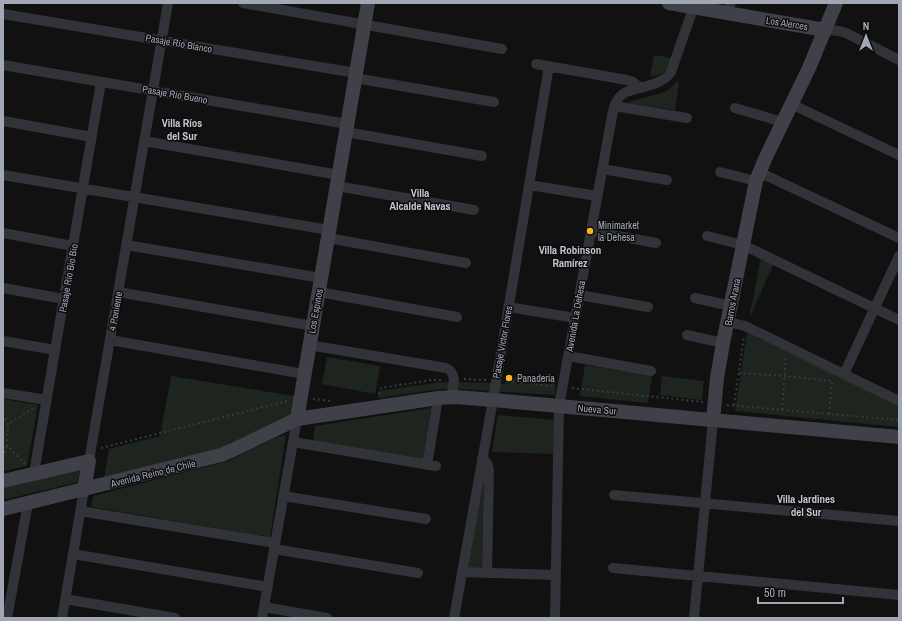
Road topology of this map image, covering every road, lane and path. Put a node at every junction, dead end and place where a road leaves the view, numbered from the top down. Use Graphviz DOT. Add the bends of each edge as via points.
graph roads {
  1 [pos="168,3"];
  2 [pos="243,3"];
  3 [pos="368,3"];
  4 [pos="669,3"];
  5 [pos="836,3"];
  6 [pos="694,5"];
  7 [pos="729,8"];
  8 [pos="3,14"];
  9 [pos="364,25"];
  10 [pos="825,30"];
  11 [pos="162,40"];
  12 [pos="502,50"];
  13 [pos="899,60"];
  14 [pos="536,64"];
  15 [pos="3,65"];
  16 [pos="549,66"];
  17 [pos="356,75"];
  18 [pos="101,82"];
  19 [pos="640,88"];
  20 [pos="153,91"];
  21 [pos="494,102"];
  22 [pos="791,104"];
  23 [pos="614,106"];
  24 [pos="735,108"];
  25 [pos="687,118"];
  26 [pos="3,121"];
  27 [pos="783,122"];
  28 [pos="347,128"];
  29 [pos="92,136"];
  30 [pos="144,141"];
  31 [pos="899,155"];
  32 [pos="482,156"];
  33 [pos="602,169"];
  34 [pos="720,172"];
  35 [pos="3,175"];
  36 [pos="757,176"];
  37 [pos="338,180"];
  38 [pos="667,180"];
  39 [pos="529,185"];
  40 [pos="83,188"];
  41 [pos="597,196"];
  42 [pos="134,197"];
  43 [pos="474,210"];
  44 [pos="591,231"];
  45 [pos="3,233"];
  46 [pos="329,234"];
  47 [pos="707,236"];
  48 [pos="899,238"];
  49 [pos="656,243"];
  50 [pos="126,245"];
  51 [pos="743,245"];
  52 [pos="73,246"];
  53 [pos="899,256"];
  54 [pos="466,263"];
  55 [pos="320,285"];
  56 [pos="3,288"];
  57 [pos="118,292"];
  58 [pos="579,295"];
  59 [pos="695,298"];
  60 [pos="64,299"];
  61 [pos="731,306"];
  62 [pos="508,307"];
  63 [pos="648,307"];
  64 [pos="875,308"];
  65 [pos="457,317"];
  66 [pos="575,318"];
  67 [pos="899,320"];
  68 [pos="728,322"];
  69 [pos="313,326"];
  70 [pos="746,326"];
  71 [pos="687,335"];
  72 [pos="110,340"];
  73 [pos="3,341"];
  74 [pos="723,343"];
  75 [pos="309,346"];
  76 [pos="786,346"];
  77 [pos="55,350"];
  78 [pos="568,356"];
  79 [pos="651,371"];
  80 [pos="841,372"];
  81 [pos="738,373"];
  82 [pos="304,374"];
  83 [pos="784,376"];
  84 [pos="832,381"];
  85 [pos="3,393"];
  86 [pos="300,398"];
  87 [pos="445,398"];
  88 [pos="47,400"];
  89 [pos="492,400"];
  90 [pos="899,401"];
  91 [pos="714,404"];
  92 [pos="734,405"];
  93 [pos="560,406"];
  94 [pos="782,410"];
  95 [pos="3,414"];
  96 [pos="829,414"];
  97 [pos="296,419"];
  98 [pos="712,420"];
  99 [pos="899,420"];
  100 [pos="8,424"];
  101 [pos="899,437"];
  102 [pos="293,442"];
  103 [pos="7,445"];
  104 [pos="90,456"];
  105 [pos="3,458"];
  106 [pos="482,458"];
  107 [pos="34,473"];
  108 [pos="3,481"];
  109 [pos="84,490"];
  110 [pos="614,495"];
  111 [pos="283,496"];
  112 [pos="28,503"];
  113 [pos="705,504"];
  114 [pos="3,509"];
  115 [pos="80,511"];
  116 [pos="426,519"];
  117 [pos="899,522"];
  118 [pos="275,546"];
  119 [pos="73,554"];
  120 [pos="613,568"];
  121 [pos="462,572"];
  122 [pos="418,573"];
  123 [pos="487,573"];
  124 [pos="556,575"];
  125 [pos="698,576"];
  126 [pos="268,587"];
  127 [pos="899,595"];
  128 [pos="65,599"];
  129 [pos="264,607"];
  130 [pos="7,618"];
  131 [pos="62,618"];
  132 [pos="174,618"];
  133 [pos="262,618"];
  134 [pos="327,618"];
  135 [pos="454,618"];
  136 [pos="555,618"];
  137 [pos="694,618"];
  1 -- 11 [label="street, 4 Poniente"];
  2 -- 9 [label="street"];
  3 -- 9 [label="street, Los Espinos"];
  4 -- 6 [label="street, Los Alerces"];
  5 -- 10 [label="street, Barros Arana"];
  6 -- 7 [label="street, Los Alerces"];
  6 -- 19 [label="street" via="671,72 659,82"];
  7 -- 10 [label="street, Los Alerces"];
  8 -- 11 [label="street, Pasaje Río Blanco"];
  9 -- 12 [label="street"];
  9 -- 17 [label="street, Los Espinos"];
  10 -- 13 [label="street, Los Alerces" via="839,31"];
  10 -- 22 [label="street, Barros Arana"];
  11 -- 17 [label="street, Pasaje Río Blanco"];
  11 -- 20 [label="street, 4 Poniente"];
  14 -- 16 [label="street"];
  15 -- 18 [label="street, Pasaje Río Bueno"];
  16 -- 19 [label="street" via="627,80"];
  16 -- 39 [label="street, Pasaje Víctor Flores"];
  17 -- 21 [label="street, Pasaje Río Blanco"];
  17 -- 28 [label="street, Los Espinos"];
  18 -- 20 [label="street, Pasaje Río Bueno"];
  18 -- 29 [label="street, Pasaje Río Bio Bio"];
  19 -- 23 [label="street" via="622,94"];
  20 -- 28 [label="street, Pasaje Río Bueno"];
  20 -- 30 [label="street, 4 Poniente"];
  22 -- 27 [label="street, Barros Arana"];
  22 -- 31 [label="street"];
  23 -- 25 [label="street"];
  23 -- 33 [label="street, Avenida La Dehesa"];
  24 -- 27 [label="street"];
  26 -- 29 [label="street"];
  27 -- 36 [label="street, Barros Arana"];
  28 -- 32 [label="street, Pasaje Río Bueno"];
  28 -- 37 [label="street, Los Espinos"];
  29 -- 40 [label="street, Pasaje Río Bio Bio"];
  30 -- 37 [label="street"];
  30 -- 42 [label="street, 4 Poniente"];
  33 -- 38 [label="street"];
  33 -- 41 [label="street, Avenida La Dehesa"];
  34 -- 36 [label="street"];
  35 -- 40 [label="street"];
  36 -- 48 [label="street"];
  36 -- 51 [label="street, Barros Arana"];
  37 -- 43 [label="street"];
  37 -- 46 [label="street, Los Espinos"];
  39 -- 41 [label="street"];
  39 -- 62 [label="street, Pasaje Víctor Flores"];
  40 -- 42 [label="street"];
  40 -- 52 [label="street, Pasaje Río Bio Bio"];
  41 -- 44 [label="street, Avenida La Dehesa"];
  42 -- 46 [label="street"];
  42 -- 50 [label="street, 4 Poniente"];
  44 -- 49 [label="street"];
  44 -- 58 [label="street, Avenida La Dehesa"];
  45 -- 52 [label="street"];
  46 -- 54 [label="street"];
  46 -- 55 [label="street, Los Espinos"];
  47 -- 51 [label="street"];
  50 -- 55 [label="street"];
  50 -- 57 [label="street, 4 Poniente"];
  51 -- 61 [label="street, Barros Arana"];
  51 -- 64 [label="street"];
  52 -- 60 [label="street, Pasaje Río Bio Bio"];
  53 -- 64 [label="street"];
  55 -- 65 [label="street"];
  55 -- 69 [label="street, Los Espinos"];
  56 -- 60 [label="street"];
  57 -- 69 [label="street"];
  57 -- 72 [label="street, 4 Poniente"];
  58 -- 63 [label="street"];
  58 -- 66 [label="street, Avenida La Dehesa"];
  59 -- 61 [label="street"];
  60 -- 77 [label="street, Pasaje Río Bio Bio"];
  61 -- 68 [label="street, Barros Arana"];
  62 -- 66 [label="street"];
  62 -- 89 [label="street, Pasaje Víctor Flores"];
  64 -- 67 [label="street"];
  64 -- 80 [label="street"];
  66 -- 78 [label="street, Avenida La Dehesa"];
  68 -- 70 [label="street"];
  68 -- 74 [label="street, Barros Arana"];
  69 -- 75 [label="street, Los Espinos"];
  70 -- 76 [label="street"];
  70 -- 81 [label="path"];
  71 -- 74 [label="street"];
  72 -- 82 [label="street"];
  72 -- 104 [label="street, 4 Poniente"];
  73 -- 77 [label="street"];
  74 -- 91 [label="street, Barros Arana"];
  75 -- 82 [label="street, Los Espinos"];
  75 -- 87 [label="street" via="446,368 454,376"];
  76 -- 80 [label="street"];
  76 -- 83 [label="path"];
  77 -- 88 [label="street, Pasaje Río Bio Bio"];
  78 -- 79 [label="street"];
  78 -- 93 [label="street, Avenida La Dehesa"];
  80 -- 84 [label="path"];
  80 -- 90 [label="street"];
  81 -- 83 [label="path"];
  81 -- 92 [label="path"];
  82 -- 86 [label="street, Los Espinos"];
  83 -- 84 [label="path"];
  83 -- 94 [label="path"];
  84 -- 96 [label="path"];
  85 -- 88 [label="street"];
  86 -- 97 [label="street, Los Espinos"];
  86 -- 104 [label="path"];
  87 -- 89 [label="street, Nueva Sur"];
  87 -- 97 [label="street, Nueva Sur"];
  87 -- 102 [label="street" via="432,465"];
  88 -- 100 [label="path"];
  88 -- 107 [label="street, Pasaje Río Bio Bio"];
  89 -- 93 [label="street, Nueva Sur"];
  89 -- 106 [label="street, Pasaje Víctor Flores"];
  91 -- 92 [label="path"];
  91 -- 98 [label="street, Barros Arana"];
  92 -- 94 [label="path"];
  93 -- 98 [label="street, Nueva Sur"];
  93 -- 124 [label="street, Avenida La Dehesa"];
  94 -- 96 [label="path"];
  95 -- 100 [label="path"];
  96 -- 99 [label="path"];
  97 -- 102 [label="street, Los Espinos"];
  97 -- 109 [label="street, Avenida Reino de Chile" via="221,456"];
  98 -- 101 [label="street, Nueva Sur"];
  98 -- 113 [label="street, Barros Arana"];
  100 -- 103 [label="path"];
  102 -- 111 [label="street, Los Espinos"];
  103 -- 105 [label="path"];
  103 -- 107 [label="path"];
  104 -- 107 [label="street"];
  104 -- 109 [label="street, 4 Poniente"];
  106 -- 121 [label="street, Pasaje Víctor Flores"];
  106 -- 123 [label="street" via="487,462 489,470"];
  107 -- 108 [label="street"];
  109 -- 112 [label="street, Avenida Reino de Chile"];
  109 -- 115 [label="street, 4 Poniente"];
  110 -- 113 [label="street"];
  111 -- 116 [label="street"];
  111 -- 118 [label="street, Los Espinos"];
  112 -- 114 [label="street, Avenida Reino de Chile"];
  112 -- 130 [label="street"];
  113 -- 117 [label="street"];
  113 -- 125 [label="street, Barros Arana"];
  115 -- 118 [label="street"];
  115 -- 119 [label="street, 4 Poniente"];
  118 -- 122 [label="street"];
  118 -- 126 [label="street, Los Espinos"];
  119 -- 126 [label="street"];
  119 -- 128 [label="street, 4 Poniente"];
  120 -- 125 [label="street"];
  121 -- 123 [label="street"];
  121 -- 135 [label="street, Pasaje Víctor Flores"];
  123 -- 124 [label="street"];
  124 -- 136 [label="street, Avenida La Dehesa"];
  125 -- 127 [label="street"];
  125 -- 137 [label="street, Barros Arana"];
  126 -- 129 [label="street, Los Espinos"];
  128 -- 131 [label="street, 4 Poniente"];
  128 -- 132 [label="street"];
  129 -- 133 [label="street, Los Espinos"];
  129 -- 134 [label="street"];
}
